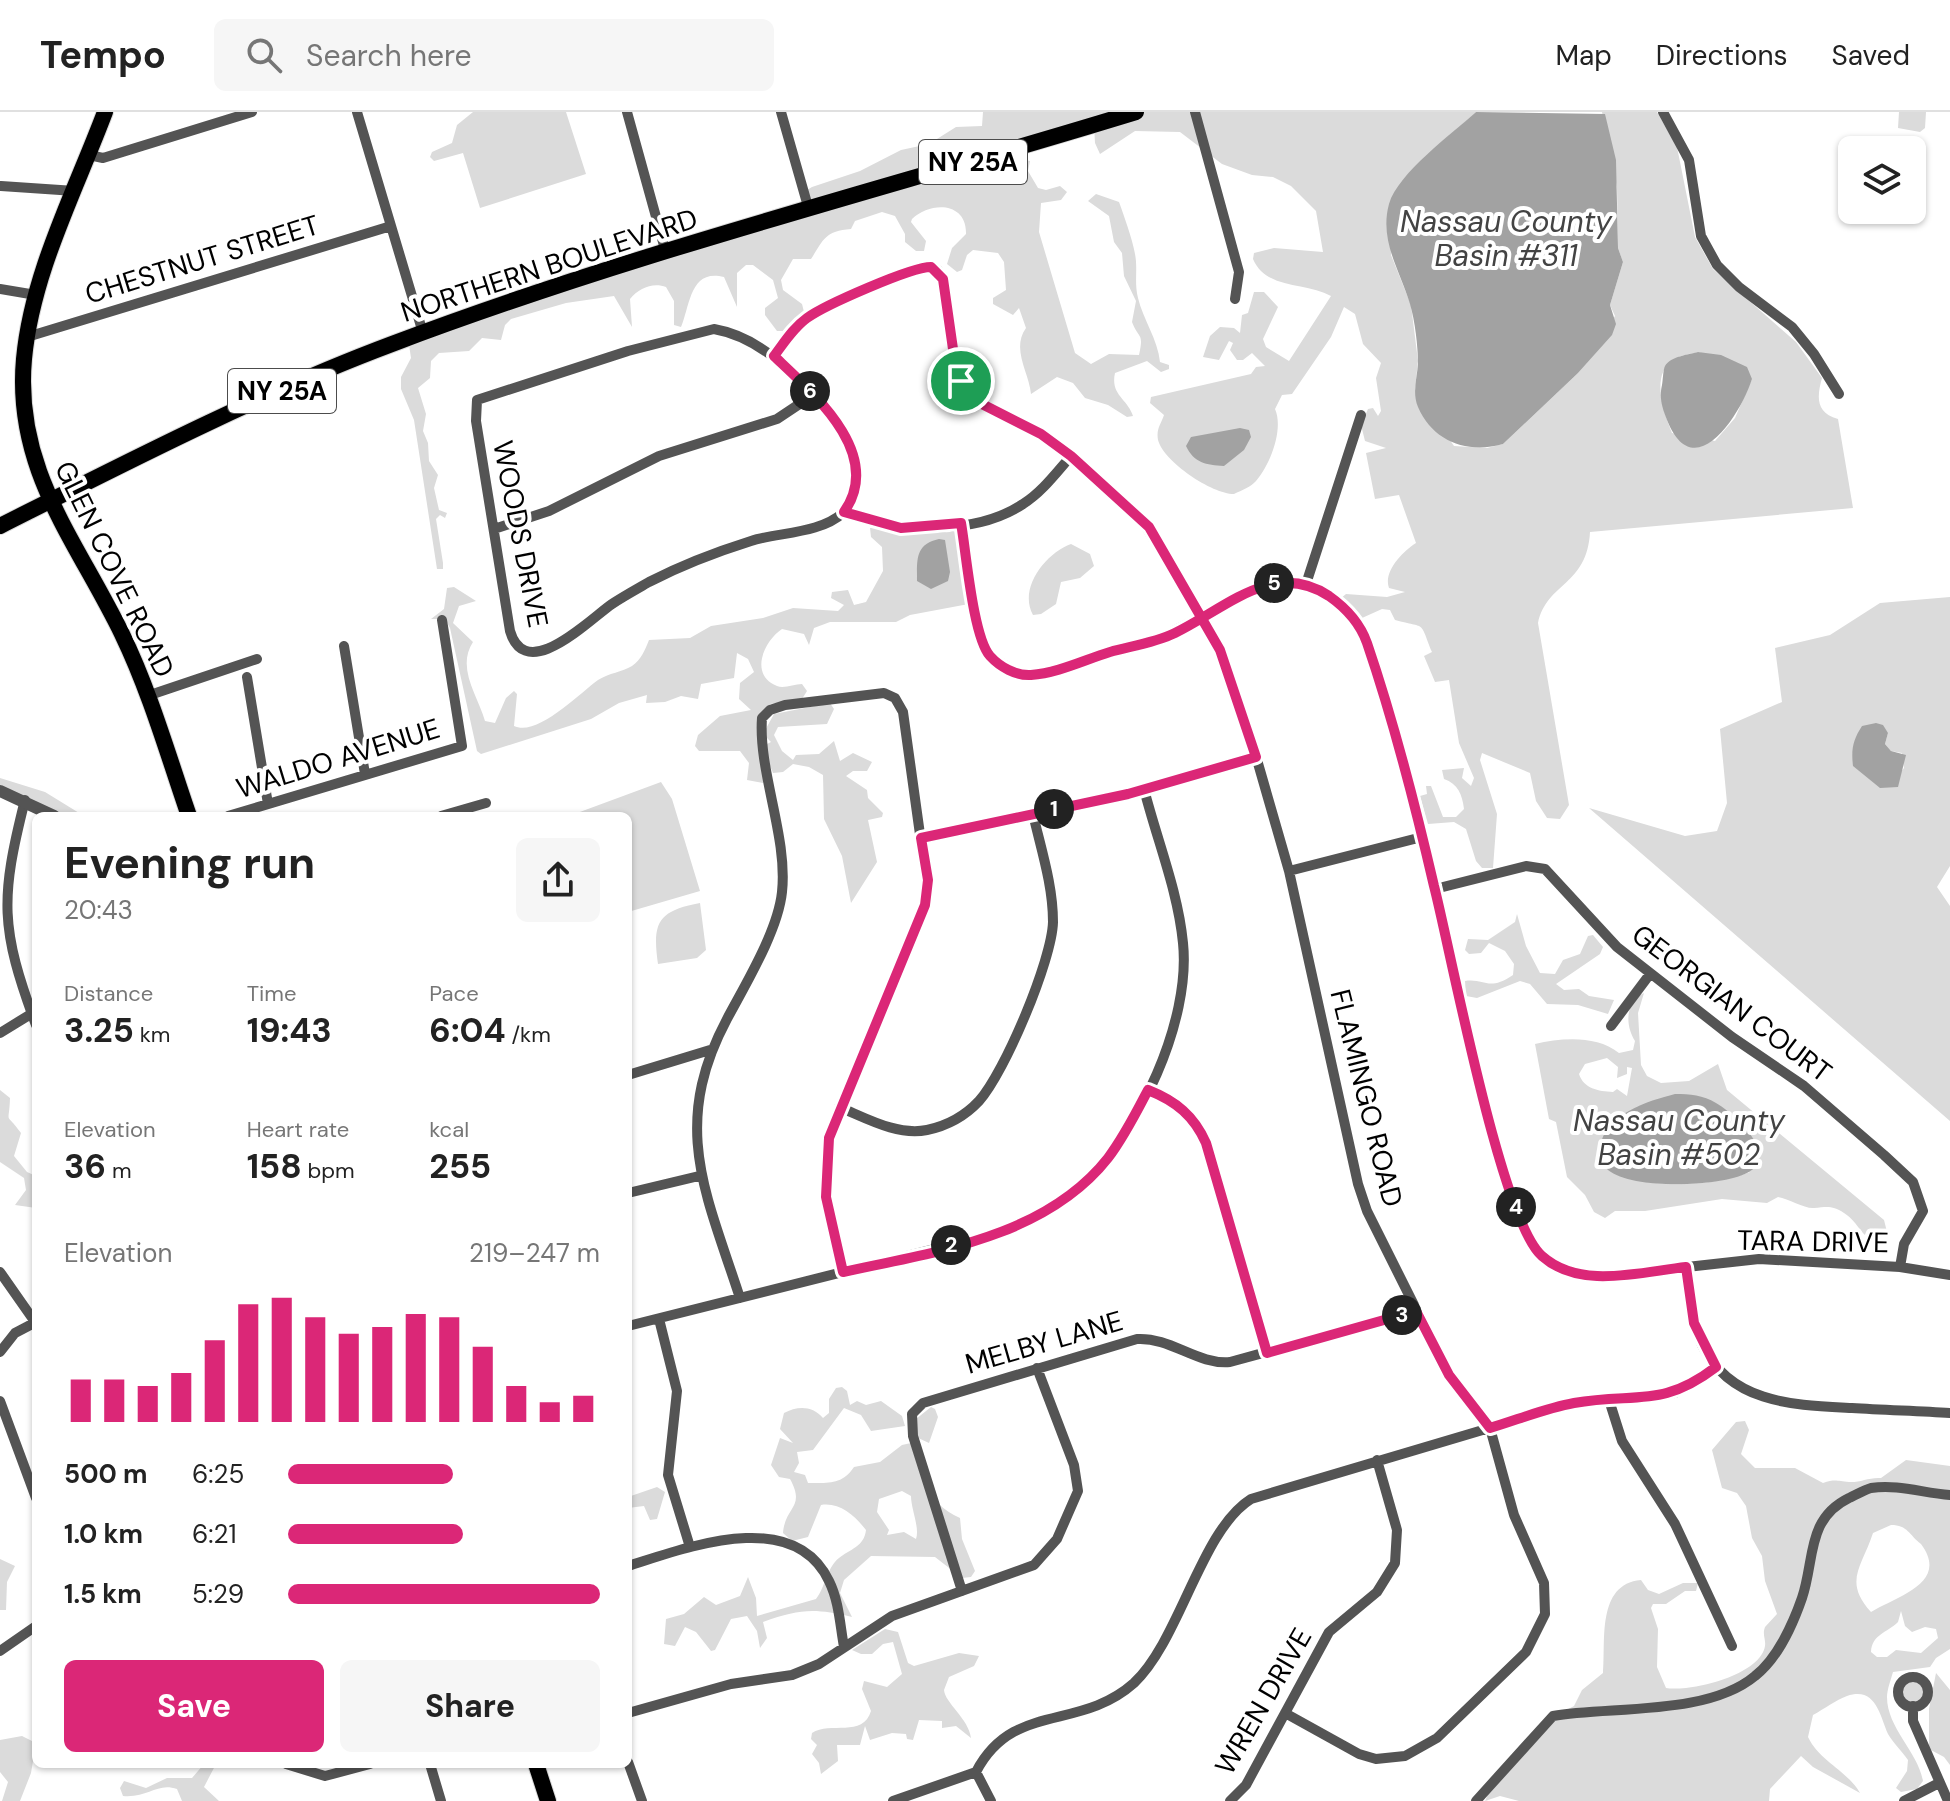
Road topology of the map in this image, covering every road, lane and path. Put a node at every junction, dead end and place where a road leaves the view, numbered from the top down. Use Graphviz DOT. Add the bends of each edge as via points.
graph roads {
  1 [pos="105,112"];
  2 [pos="252,112"];
  3 [pos="357,112"];
  4 [pos="627,112"];
  5 [pos="781,112"];
  6 [pos="1136,112"];
  7 [pos="1195,112"];
  8 [pos="1663,112"];
  9 [pos="89,155"];
  10 [pos="1,186"];
  11 [pos="75,191"];
  12 [pos="809,210"];
  13 [pos="391,226"];
  14 [pos="666,253"];
  15 [pos="0,289"];
  16 [pos="36,295"];
  17 [pos="1235,299"];
  18 [pos="423,333"];
  19 [pos="27,337"];
  20 [pos="774,356"];
  21 [pos="1839,394"];
  22 [pos="813,395"];
  23 [pos="1361,415"];
  24 [pos="1071,456"];
  25 [pos="49,501"];
  26 [pos="844,512"];
  27 [pos="961,523"];
  28 [pos="0,526"];
  29 [pos="494,529"];
  30 [pos="1306,584"];
  31 [pos="1203,617"];
  32 [pos="442,620"];
  33 [pos="344,646"];
  34 [pos="257,659"];
  35 [pos="247,677"];
  36 [pos="147,696"];
  37 [pos="1256,757"];
  38 [pos="365,774"];
  39 [pos="1144,789"];
  40 [pos="0,791"];
  41 [pos="25,800"];
  42 [pos="486,803"];
  43 [pos="268,804"];
  44 [pos="47,812"];
  45 [pos="188,812"];
  46 [pos="241,812"];
  47 [pos="455,812"];
  48 [pos="1033,814"];
  49 [pos="1422,837"];
  50 [pos="921,838"];
  51 [pos="1289,871"];
  52 [pos="1435,889"];
  53 [pos="1650,974"];
  54 [pos="31,1014"];
  55 [pos="1611,1026"];
  56 [pos="0,1033"];
  57 [pos="710,1050"];
  58 [pos="632,1074"];
  59 [pos="1148,1090"];
  60 [pos="839,1107"];
  61 [pos="699,1176"];
  62 [pos="632,1192"];
  63 [pos="1686,1267"];
  64 [pos="1900,1267"];
  65 [pos="0,1272"];
  66 [pos="843,1272"];
  67 [pos="1950,1275"];
  68 [pos="740,1298"];
  69 [pos="1416,1311"];
  70 [pos="32,1316"];
  71 [pos="659,1319"];
  72 [pos="32,1324"];
  73 [pos="632,1325"];
  74 [pos="0,1352"];
  75 [pos="1267,1353"];
  76 [pos="1716,1367"];
  77 [pos="1037,1368"];
  78 [pos="1609,1400"];
  79 [pos="0,1401"];
  80 [pos="1950,1413"];
  81 [pos="1490,1428"];
  82 [pos="1377,1460"];
  83 [pos="32,1487"];
  84 [pos="1950,1495"];
  85 [pos="690,1547"];
  86 [pos="632,1565"];
  87 [pos="962,1591"];
  88 [pos="32,1629"];
  89 [pos="1732,1646"];
  90 [pos="844,1647"];
  91 [pos="0,1651"];
  92 [pos="1913,1706"];
  93 [pos="632,1712"];
  94 [pos="1285,1713"];
  95 [pos="299,1768"];
  96 [pos="355,1768"];
  97 [pos="431,1768"];
  98 [pos="537,1768"];
  99 [pos="630,1768"];
  100 [pos="976,1772"];
  101 [pos="1939,1783"];
  102 [pos="441,1801"];
  103 [pos="548,1801"];
  104 [pos="642,1801"];
  105 [pos="893,1801"];
  106 [pos="991,1801"];
  107 [pos="1230,1801"];
  108 [pos="1476,1801"];
  109 [pos="1904,1801"];
  110 [pos="1948,1801"];
  1 -- 9 [label="main road, GLEN COVE ROAD"];
  2 -- 9 [label="street" via="103,158"];
  3 -- 13 [label="street"];
  4 -- 14 [label="street"];
  5 -- 12 [label="street"];
  6 -- 12 [label="main road, NORTHERN BOULEVARD / NY 25A"];
  7 -- 17 [label="street" via="1239,272"];
  8 -- 21 [label="street" via="1689,160 1701,236 1717,265 1792,327"];
  9 -- 11 [label="main road, GLEN COVE ROAD"];
  10 -- 11 [label="street"];
  11 -- 16 [label="main road, GLEN COVE ROAD"];
  12 -- 14 [label="main road, NORTHERN BOULEVARD / NY 25A"];
  13 -- 18 [label="street"];
  13 -- 19 [label="street, CHESTNUT STREET"];
  14 -- 18 [label="main road, NORTHERN BOULEVARD / NY 25A"];
  15 -- 16 [label="street"];
  16 -- 19 [label="main road, GLEN COVE ROAD"];
  18 -- 25 [label="main road, NORTHERN BOULEVARD / NY 25A" via="304,381"];
  19 -- 25 [label="main road, GLEN COVE ROAD" via="26,421"];
  20 -- 22 [label="street, WOODS DRIVE"];
  20 -- 24 [label="street, FLAMINGO ROAD" via="814,313 909,271 935,269 943,279 955,363 970,393"];
  20 -- 29 [label="street, WOODS DRIVE" via="740,337 706,330 481,398 476,421"];
  22 -- 26 [label="street, WOODS DRIVE" via="835,420 855,465 857,486"];
  22 -- 29 [label="street" via="777,419 659,456 549,511"];
  23 -- 30 [label="street"];
  24 -- 27 [label="street" via="1020,506"];
  24 -- 31 [label="street, FLAMINGO ROAD" via="1149,527"];
  25 -- 28 [label="main road, NORTHERN BOULEVARD / NY 25A"];
  25 -- 36 [label="main road, GLEN COVE ROAD" via="123,636"];
  26 -- 27 [label="street" via="901,528"];
  26 -- 29 [label="street, WOODS DRIVE" via="809,528 689,563 614,603 561,642 534,653 512,637"];
  27 -- 31 [label="street" via="980,637 990,656 1013,672 1053,671 1153,642"];
  30 -- 31 [label="street" via="1281,581 1259,586"];
  30 -- 49 [label="street, TARA DRIVE" via="1337,602 1366,640"];
  31 -- 37 [label="street, FLAMINGO ROAD" via="1220,650"];
  32 -- 38 [label="street, WALDO AVENUE" via="462,746"];
  33 -- 38 [label="street"];
  34 -- 36 [label="street"];
  35 -- 43 [label="street"];
  36 -- 45 [label="main road, GLEN COVE ROAD"];
  37 -- 39 [label="street"];
  37 -- 51 [label="street, FLAMINGO ROAD"];
  38 -- 43 [label="street, WALDO AVENUE"];
  39 -- 48 [label="street"];
  39 -- 59 [label="street" via="1183,946 1178,1011"];
  40 -- 41 [label="street"];
  41 -- 44 [label="street"];
  41 -- 54 [label="street" via="3,873 1,906 9,956"];
  42 -- 47 [label="street"];
  43 -- 46 [label="street, WALDO AVENUE"];
  48 -- 50 [label="street"];
  48 -- 60 [label="street" via="1051,894 1051,944 988,1090 961,1116 925,1130 891,1127"];
  49 -- 51 [label="street"];
  49 -- 52 [label="street, TARA DRIVE"];
  50 -- 57 [label="street" via="903,712 895,698 870,693 779,707 764,715 782,893 748,980"];
  50 -- 60 [label="street" via="928,880 925,905"];
  51 -- 69 [label="street, FLAMINGO ROAD" via="1358,1184"];
  52 -- 53 [label="street, GEORGIAN COURT" via="1526,866 1545,869 1597,928"];
  52 -- 63 [label="street, TARA DRIVE" via="1493,1132 1532,1246 1556,1266 1580,1275"];
  53 -- 55 [label="street"];
  53 -- 64 [label="street, GEORGIAN COURT" via="1804,1086 1913,1182 1923,1211 1904,1244"];
  54 -- 56 [label="street"];
  57 -- 58 [label="street"];
  57 -- 61 [label="street" via="696,1123"];
  59 -- 66 [label="street" via="1107,1160 1054,1207 998,1233"];
  59 -- 75 [label="street" via="1192,1118 1206,1143"];
  60 -- 66 [label="street" via="829,1138 826,1197"];
  61 -- 62 [label="street"];
  61 -- 68 [label="street"];
  63 -- 64 [label="street, TARA DRIVE" via="1759,1259"];
  63 -- 76 [label="street" via="1694,1323"];
  64 -- 67 [label="street, TARA DRIVE"];
  65 -- 70 [label="street"];
  66 -- 68 [label="street"];
  68 -- 71 [label="street"];
  69 -- 75 [label="street, MELBY LANE"];
  69 -- 81 [label="street, FLAMINGO ROAD" via="1449,1375"];
  71 -- 73 [label="street"];
  71 -- 85 [label="street" via="677,1391 668,1475"];
  72 -- 74 [label="street" via="15,1333"];
  75 -- 77 [label="street, MELBY LANE" via="1215,1362 1146,1338"];
  76 -- 78 [label="street" via="1675,1393"];
  76 -- 80 [label="street" via="1773,1402"];
  77 -- 87 [label="street" via="1076,1472 1076,1501 1057,1539 1034,1565"];
  77 -- 87 [label="street, MELBY LANE" via="923,1403 912,1414 913,1436"];
  78 -- 81 [label="street" via="1570,1404"];
  78 -- 89 [label="street" via="1622,1441 1675,1524"];
  79 -- 83 [label="street"];
  81 -- 82 [label="street"];
  81 -- 94 [label="street, FLAMINGO ROAD" via="1514,1515 1544,1583 1545,1614 1532,1644 1437,1738 1405,1756 1376,1759 1359,1754"];
  82 -- 94 [label="street, WREN DRIVE" via="1397,1530 1395,1563 1377,1592 1329,1632"];
  82 -- 100 [label="street" via="1243,1504 1227,1522 1136,1681 1094,1709 1010,1731 983,1757"];
  84 -- 108 [label="street" via="1869,1488 1838,1504 1820,1523 1810,1547 1805,1587 1791,1623 1757,1675 1720,1693 1646,1711 1553,1716"];
  85 -- 86 [label="street"];
  85 -- 90 [label="street" via="763,1540 802,1551 832,1588"];
  87 -- 90 [label="street" via="892,1616"];
  88 -- 91 [label="street"];
  90 -- 93 [label="street" via="792,1675 731,1684"];
  92 -- 101 [label="street" via="1913,1721"];
  94 -- 107 [label="street, WREN DRIVE" via="1246,1785"];
  95 -- 96 [label="street" via="325,1776"];
  97 -- 102 [label="street"];
  98 -- 103 [label="main road"];
  99 -- 104 [label="street"];
  100 -- 105 [label="street"];
  100 -- 106 [label="street"];
  101 -- 109 [label="street"];
  101 -- 110 [label="street"];
}
